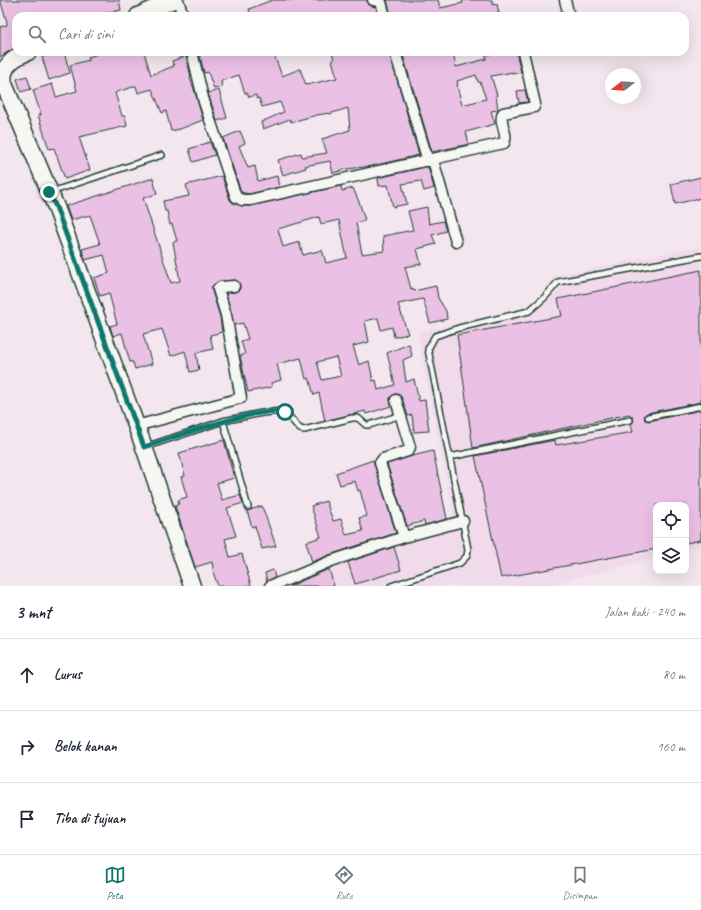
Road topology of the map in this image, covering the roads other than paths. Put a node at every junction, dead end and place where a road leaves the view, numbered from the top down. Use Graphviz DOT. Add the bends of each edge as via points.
graph roads {
  1 [pos="173,0"];
  2 [pos="178,0"];
  3 [pos="373,0"];
  4 [pos="565,0"];
  5 [pos="147,12"];
  6 [pos="182,12"];
  7 [pos="384,12"];
  8 [pos="568,12"];
  9 [pos="20,56"];
  10 [pos="193,56"];
  11 [pos="396,56"];
  12 [pos="524,56"];
  13 [pos="1,75"];
  14 [pos="162,155"];
  15 [pos="430,160"];
  16 [pos="49,192"];
  17 [pos="456,242"];
  18 [pos="701,256"];
  19 [pos="234,286"];
  20 [pos="396,400"];
  21 [pos="701,406"];
  22 [pos="395,417"];
  23 [pos="648,417"];
  24 [pos="630,420"];
  25 [pos="223,421"];
  26 [pos="136,426"];
  27 [pos="144,447"];
  28 [pos="450,456"];
  29 [pos="248,507"];
  30 [pos="463,521"];
  31 [pos="404,538"];
  32 [pos="192,586"];
  33 [pos="270,586"];
  34 [pos="391,586"];
  1 -- 5 [label="main road"];
  2 -- 6 [label="street"];
  3 -- 7 [label="street" via="381,2"];
  4 -- 8 [label="street"];
  9 -- 13 [label="main road" via="7,66"];
  10 -- 15 [label="street" via="204,102 236,197 242,200"];
  11 -- 15 [label="street"];
  12 -- 15 [label="street" via="535,104 534,107 503,113 501,118 506,138 504,143"];
  13 -- 16 [label="main road"];
  14 -- 16 [label="lane"];
  15 -- 17 [label="street"];
  16 -- 26 [label="main road"];
  18 -- 28 [label="lane" via="558,282 546,297 529,311 435,336 428,349"];
  19 -- 26 [label="street" via="218,289 226,315 241,398"];
  20 -- 31 [label="street" via="410,447 408,451 383,459 380,463"];
  21 -- 23 [label="lane"];
  22 -- 25 [label="lane" via="369,425 358,418 352,418 304,430 282,411"];
  24 -- 28 [label="lane"];
  25 -- 27 [label="lane"];
  25 -- 29 [label="lane"];
  26 -- 27 [label="main road"];
  27 -- 32 [label="main road"];
  28 -- 30 [label="lane"];
  30 -- 31 [label="street"];
  30 -- 34 [label="lane" via="468,549 464,560"];
  31 -- 33 [label="street" via="332,561"];
}
